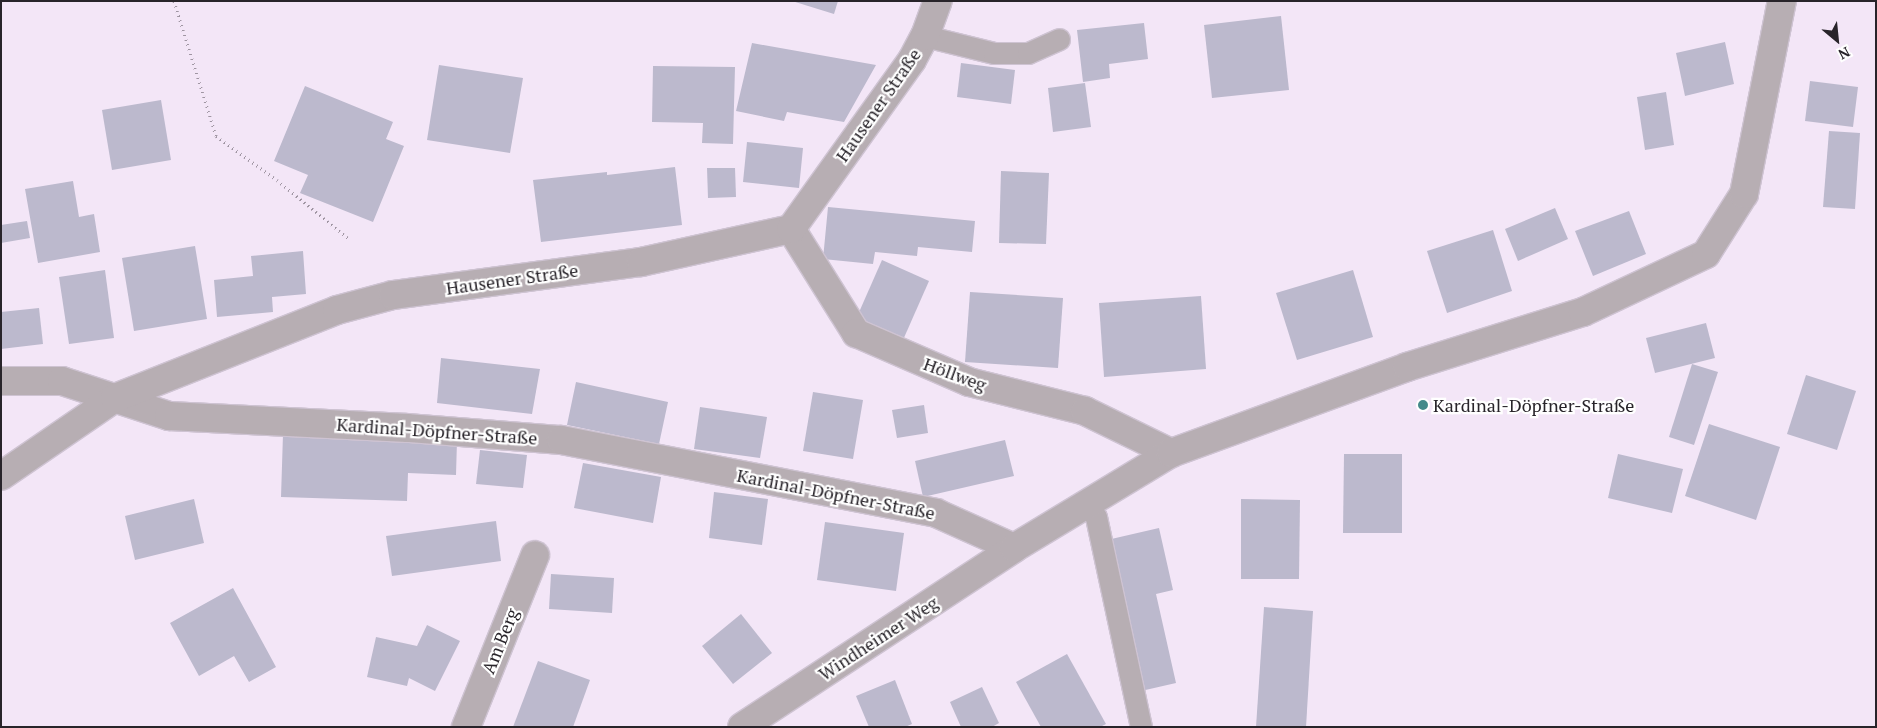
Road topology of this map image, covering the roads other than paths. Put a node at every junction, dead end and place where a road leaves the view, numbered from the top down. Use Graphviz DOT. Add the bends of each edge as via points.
graph roads {
  1 [pos="938,1"];
  2 [pos="1782,1"];
  3 [pos="925,36"];
  4 [pos="1059,39"];
  5 [pos="791,229"];
  6 [pos="1,381"];
  7 [pos="114,398"];
  8 [pos="1171,453"];
  9 [pos="1,476"];
  10 [pos="1089,504"];
  11 [pos="1014,548"];
  12 [pos="535,555"];
  13 [pos="466,727"];
  14 [pos="742,727"];
  15 [pos="1141,727"];
  1 -- 3 [label="street, Hausener Straße"];
  2 -- 8 [label="street" via="1744,194 1706,254 1583,312 1408,368"];
  3 -- 4 [label="lane" via="994,53 1028,53"];
  3 -- 5 [label="street, Hausener Straße" via="912,60"];
  5 -- 7 [label="street, Hausener Straße" via="641,262 393,295 337,310"];
  5 -- 8 [label="street, Höllweg" via="856,334 969,382 1085,411"];
  6 -- 7 [label="street, Kardinal-Döpfner-Straße" via="62,381"];
  7 -- 9 [label="street, Hausener Straße"];
  7 -- 11 [label="street, Kardinal-Döpfner-Straße" via="169,416 378,426 561,440 936,513"];
  8 -- 10 [label="street"];
  10 -- 11 [label="street"];
  10 -- 15 [label="lane" via="1096,517"];
  11 -- 14 [label="street, Windheimer Weg"];
  12 -- 13 [label="street, Am Berg"];
}
